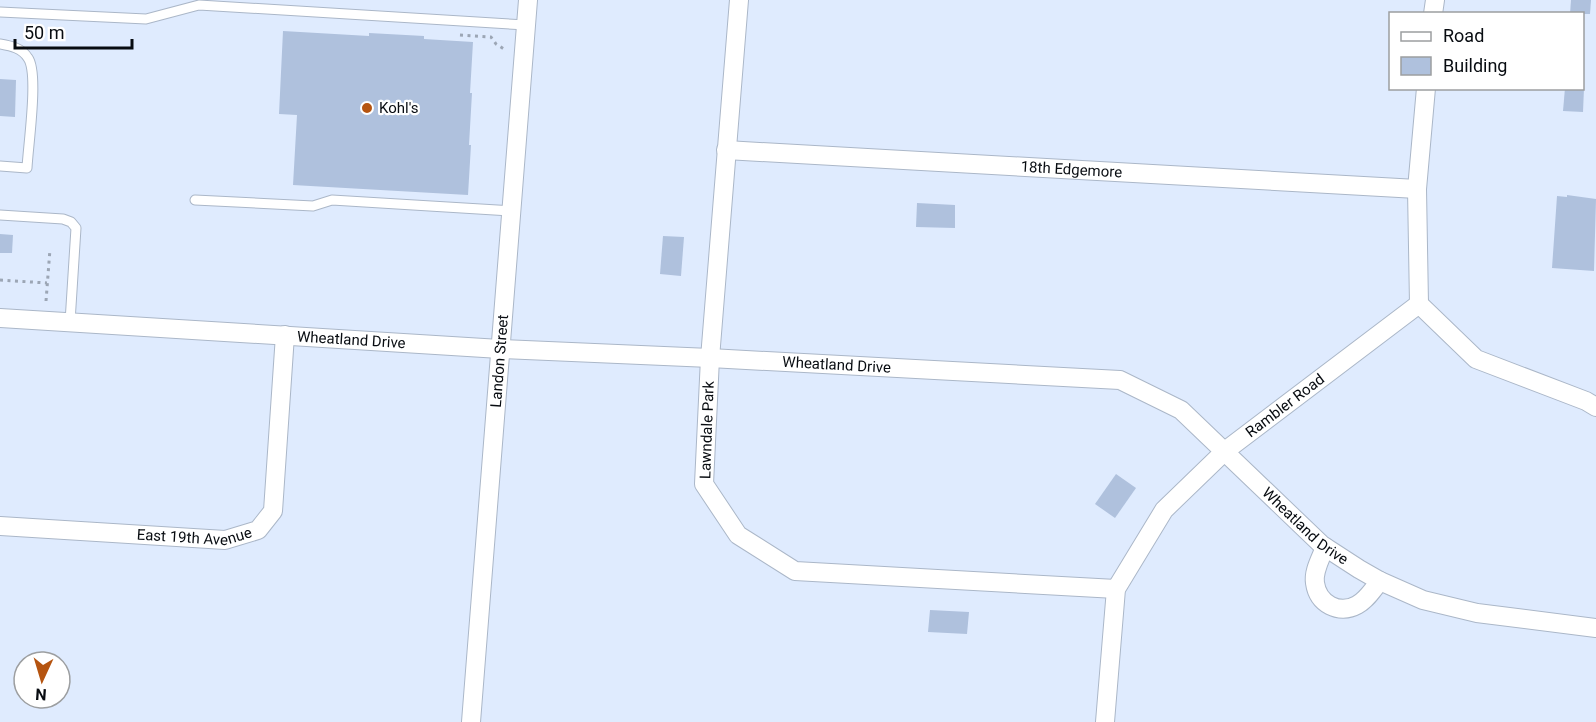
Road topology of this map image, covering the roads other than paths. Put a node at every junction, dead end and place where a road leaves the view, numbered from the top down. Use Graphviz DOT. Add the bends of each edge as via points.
graph roads {
  1 [pos="528,0"];
  2 [pos="739,0"];
  3 [pos="0,12"];
  4 [pos="526,25"];
  5 [pos="0,44"];
  6 [pos="1426,90"];
  7 [pos="726,150"];
  8 [pos="0,166"];
  9 [pos="1417,189"];
  10 [pos="195,200"];
  11 [pos="512,211"];
  12 [pos="0,215"];
  13 [pos="1419,304"];
  14 [pos="0,318"];
  15 [pos="70,322"];
  16 [pos="285,335"];
  17 [pos="500,349"];
  18 [pos="710,358"];
  19 [pos="1596,407"];
  20 [pos="1226,451"];
  21 [pos="0,526"];
  22 [pos="1325,547"];
  23 [pos="1380,581"];
  24 [pos="1116,589"];
  25 [pos="1596,628"];
  26 [pos="471,722"];
  27 [pos="1104,722"];
  1 -- 4 [label="street, Landon Street"];
  2 -- 7 [label="street, Lawndale Park"];
  3 -- 4 [label="lane" via="146,19 199,5"];
  4 -- 11 [label="street, Landon Street"];
  5 -- 8 [label="lane" via="14,46 28,57 34,72 27,168"];
  6 -- 9 [label="street"];
  7 -- 9 [label="street, 18th Edgemore"];
  7 -- 18 [label="street, Lawndale Park"];
  9 -- 13 [label="street"];
  10 -- 11 [label="lane" via="313,206 332,200"];
  11 -- 17 [label="street, Landon Street"];
  12 -- 15 [label="lane" via="63,219 76,228"];
  13 -- 19 [label="street" via="1476,359"];
  13 -- 20 [label="street, Rambler Road"];
  14 -- 15 [label="street, Wheatland Drive"];
  15 -- 16 [label="street, Wheatland Drive"];
  16 -- 17 [label="street, Wheatland Drive"];
  16 -- 21 [label="street, East 19th Avenue" via="273,511 258,530 225,540"];
  17 -- 18 [label="street, Wheatland Drive"];
  17 -- 26 [label="street, Landon Street"];
  18 -- 20 [label="street, Wheatland Drive" via="1120,380 1181,410"];
  18 -- 24 [label="street, Lawndale Park" via="704,484 738,535 795,571"];
  20 -- 22 [label="street, Wheatland Drive"];
  20 -- 24 [label="street, Rambler Road" via="1164,510"];
  22 -- 23 [label="street, Wheatland Drive"];
  22 -- 23 [label="street" via="1315,583 1319,595 1333,608 1358,605"];
  23 -- 25 [label="street, Wheatland Drive" via="1423,600 1478,613"];
  24 -- 27 [label="street, Rambler Road"];
}
